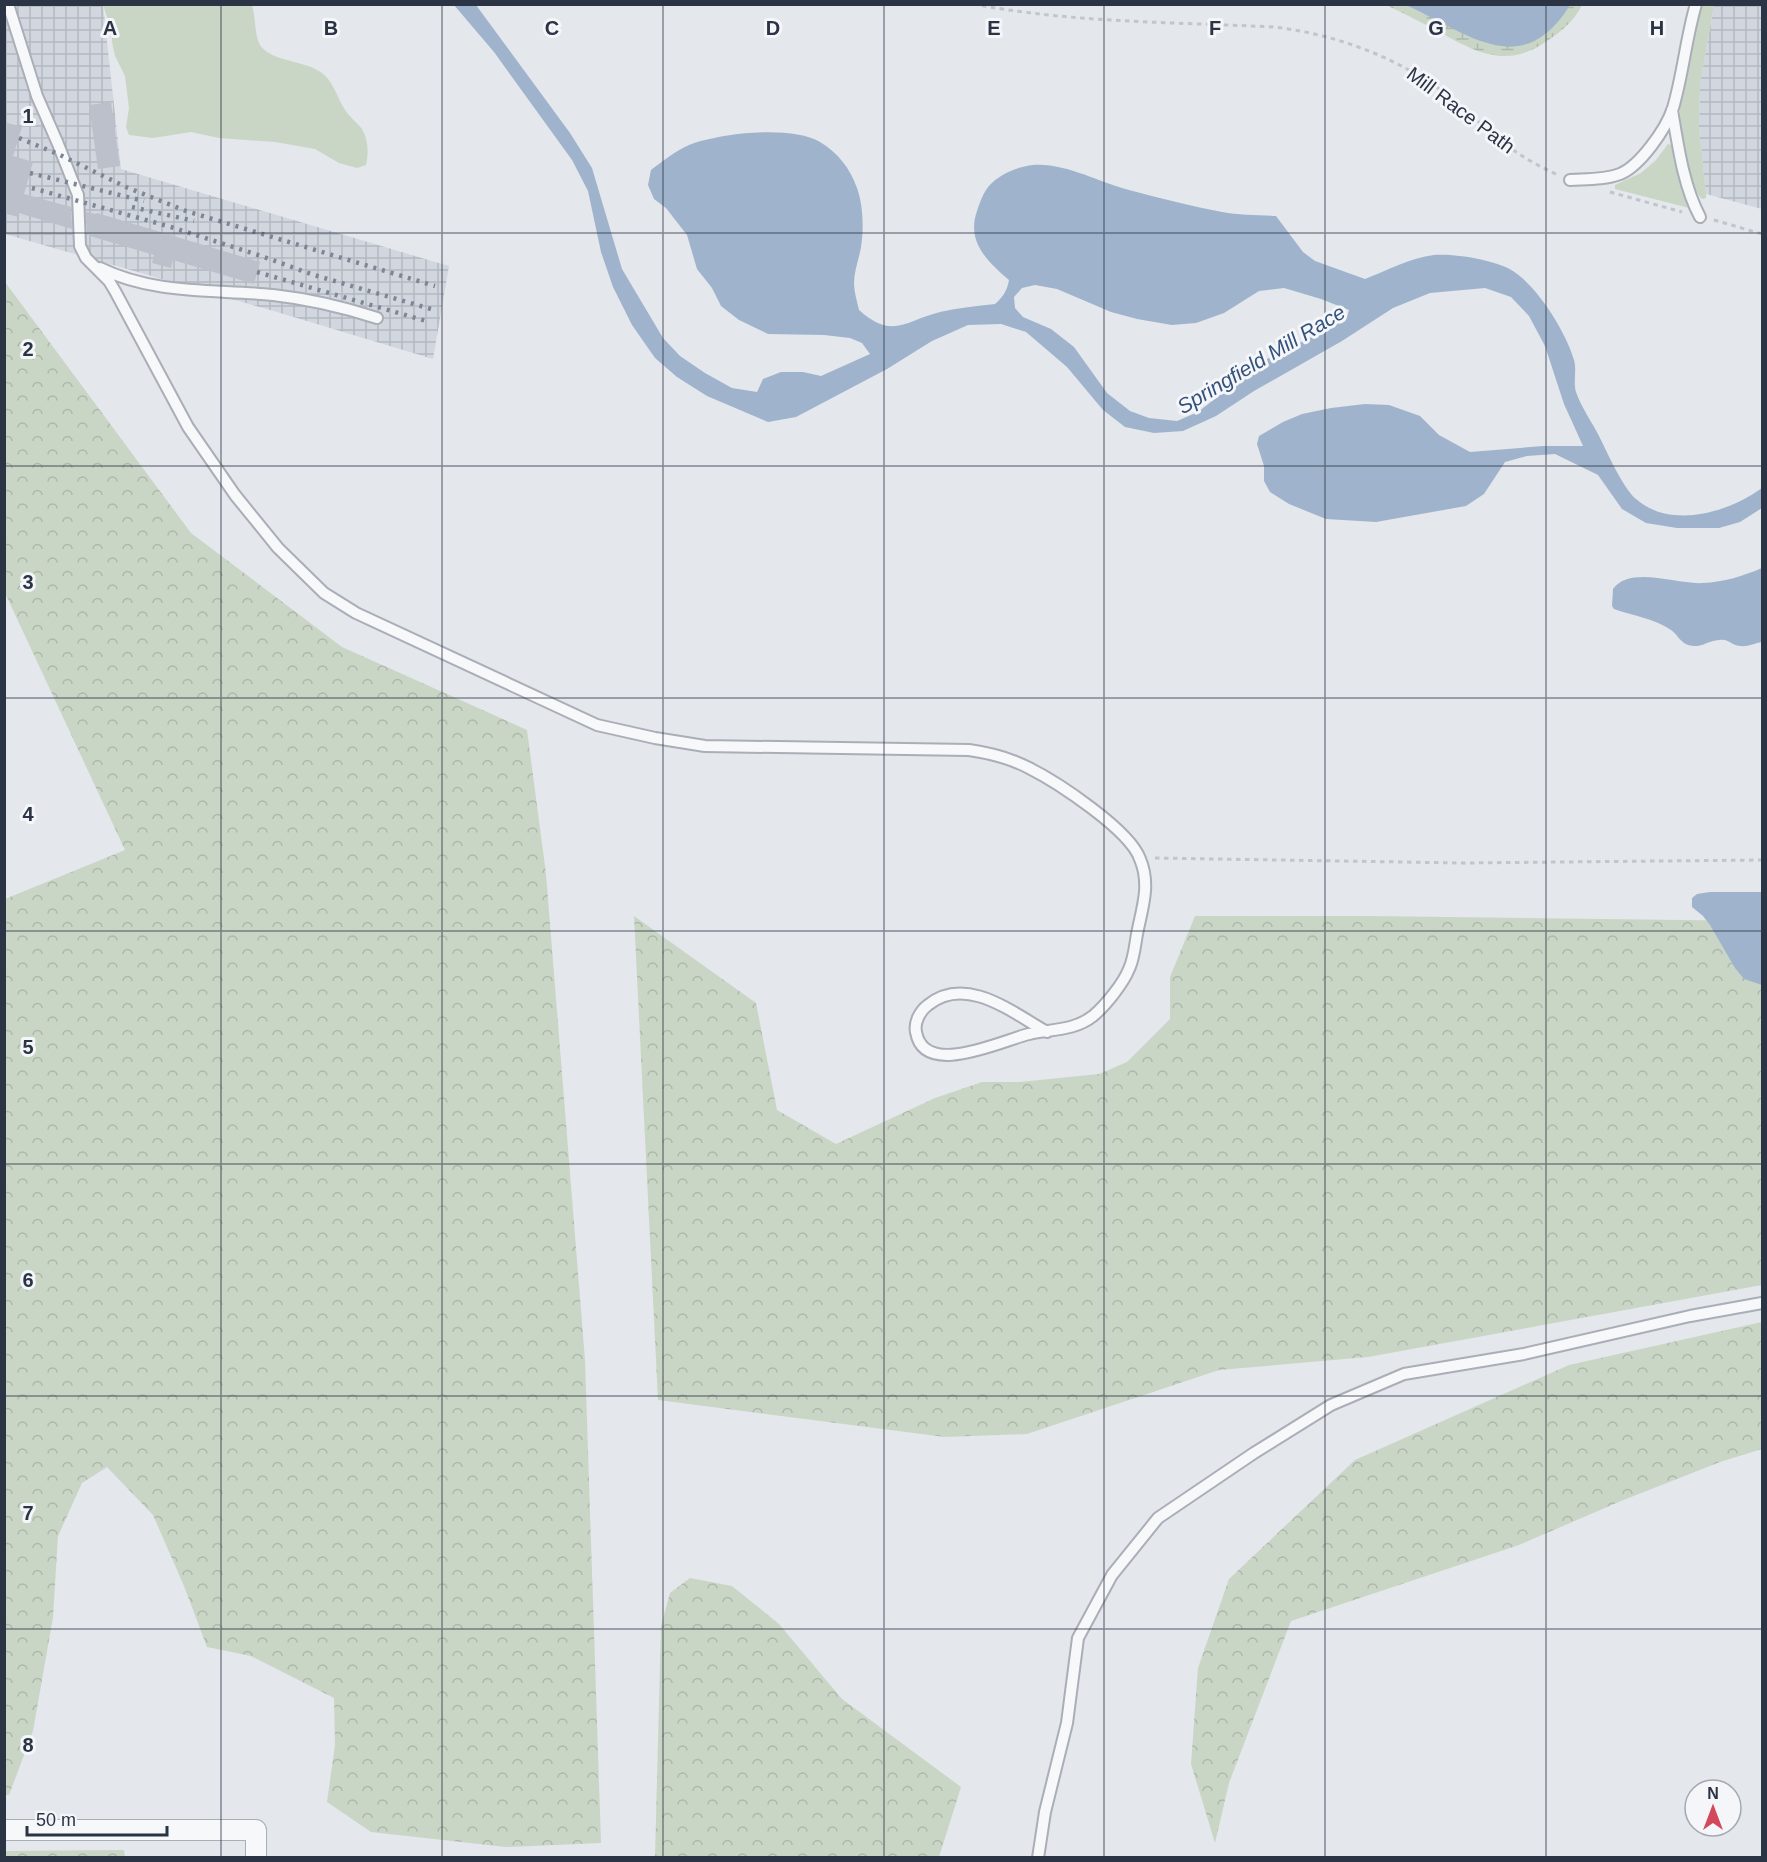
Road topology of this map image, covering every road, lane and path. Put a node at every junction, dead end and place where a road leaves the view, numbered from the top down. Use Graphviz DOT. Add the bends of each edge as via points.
graph roads {
  1 [pos="8,4"];
  2 [pos="973,4"];
  3 [pos="1696,4"];
  4 [pos="1672,110"];
  5 [pos="1570,180"];
  6 [pos="1604,190"];
  7 [pos="1700,217"];
  8 [pos="1762,234"];
  9 [pos="89,261"];
  10 [pos="377,318"];
  11 [pos="1140,858"];
  12 [pos="1762,860"];
  13 [pos="1047,1032"];
  14 [pos="1762,1303"];
  15 [pos="4,1830"];
  16 [pos="256,1857"];
  17 [pos="1038,1857"];
  1 -- 9 [label="lane" via="37,96 78,195 79,241"];
  2 -- 5 [label="path, Mill Race Path" via="1086,19 1297,29 1340,40 1414,72 1527,160"];
  3 -- 4 [label="lane"];
  4 -- 5 [label="lane" via="1650,149 1629,170 1603,179"];
  4 -- 7 [label="lane" via="1679,152"];
  6 -- 7 [label="path"];
  7 -- 8 [label="path"];
  9 -- 10 [label="lane" via="150,285 289,297"];
  9 -- 11 [label="lane" via="109,281 188,427 235,495 278,548 324,593 356,613 597,725 643,736 705,746 969,750 995,754 1029,768 1083,801 1130,842"];
  11 -- 12 [label="path" via="1463,863"];
  11 -- 13 [label="lane" via="1147,885 1129,969 1093,1016 1076,1027"];
  13 -- 13 [label="lane" via="987,998 968,992 935,999 917,1018 916,1032 920,1044 943,1055 959,1055"];
  14 -- 17 [label="lane" via="1524,1354 1404,1374 1331,1406 1158,1518 1112,1575 1078,1638 1067,1723"];
  15 -- 16 [label="street" via="256,1830"];
}
